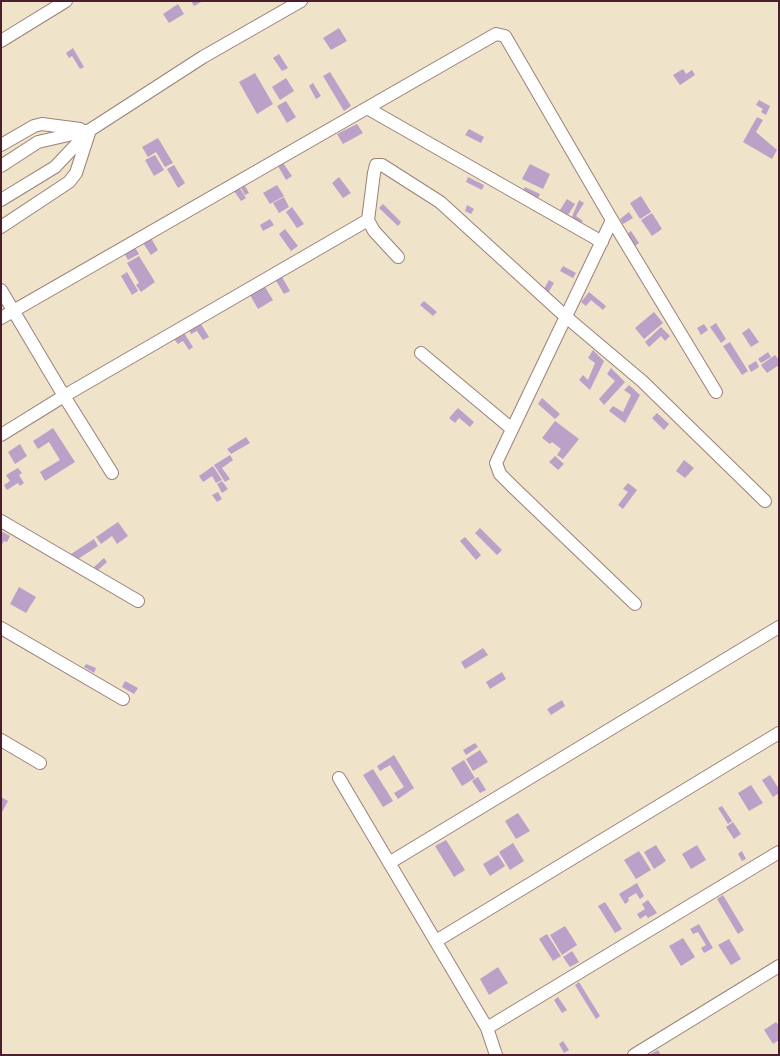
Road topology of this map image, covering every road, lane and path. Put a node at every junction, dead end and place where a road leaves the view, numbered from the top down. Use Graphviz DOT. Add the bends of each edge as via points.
graph roads {
  1 [pos="66,1"];
  2 [pos="301,1"];
  3 [pos="1,41"];
  4 [pos="367,108"];
  5 [pos="90,130"];
  6 [pos="1,145"];
  7 [pos="1,166"];
  8 [pos="1,200"];
  9 [pos="368,220"];
  10 [pos="612,220"];
  11 [pos="1,227"];
  12 [pos="602,242"];
  13 [pos="398,257"];
  14 [pos="1,290"];
  15 [pos="13,310"];
  16 [pos="565,316"];
  17 [pos="1,318"];
  18 [pos="421,353"];
  19 [pos="716,392"];
  20 [pos="64,396"];
  21 [pos="512,429"];
  22 [pos="1,435"];
  23 [pos="112,473"];
  24 [pos="765,501"];
  25 [pos="1,521"];
  26 [pos="138,601"];
  27 [pos="634,604"];
  28 [pos="779,627"];
  29 [pos="1,628"];
  30 [pos="123,699"];
  31 [pos="779,733"];
  32 [pos="1,740"];
  33 [pos="40,763"];
  34 [pos="339,778"];
  35 [pos="779,852"];
  36 [pos="389,863"];
  37 [pos="436,941"];
  38 [pos="779,966"];
  39 [pos="487,1028"];
  40 [pos="496,1055"];
  41 [pos="634,1055"];
  1 -- 3 [label="street"];
  2 -- 5 [label="street" via="203,57"];
  4 -- 10 [label="street" via="496,34 504,36"];
  4 -- 12 [label="street"];
  4 -- 15 [label="street"];
  5 -- 6 [label="street" via="42,124"];
  5 -- 7 [label="street" via="38,142"];
  5 -- 8 [label="street" via="55,167"];
  5 -- 11 [label="street" via="76,173 69,182"];
  9 -- 13 [label="street" via="374,231"];
  9 -- 16 [label="street" via="376,165 382,165 440,202"];
  9 -- 20 [label="street"];
  10 -- 12 [label="street"];
  10 -- 19 [label="street"];
  12 -- 16 [label="street"];
  14 -- 15 [label="street"];
  15 -- 17 [label="street"];
  15 -- 20 [label="street"];
  16 -- 21 [label="street"];
  16 -- 24 [label="street" via="642,381"];
  18 -- 21 [label="street"];
  20 -- 22 [label="street"];
  20 -- 23 [label="street"];
  21 -- 27 [label="street" via="496,463 500,474"];
  25 -- 26 [label="street"];
  28 -- 36 [label="street"];
  29 -- 30 [label="street"];
  31 -- 37 [label="street"];
  32 -- 33 [label="street"];
  34 -- 36 [label="street"];
  35 -- 39 [label="street"];
  36 -- 37 [label="street"];
  37 -- 39 [label="street"];
  38 -- 41 [label="street"];
  39 -- 40 [label="street"];
}
